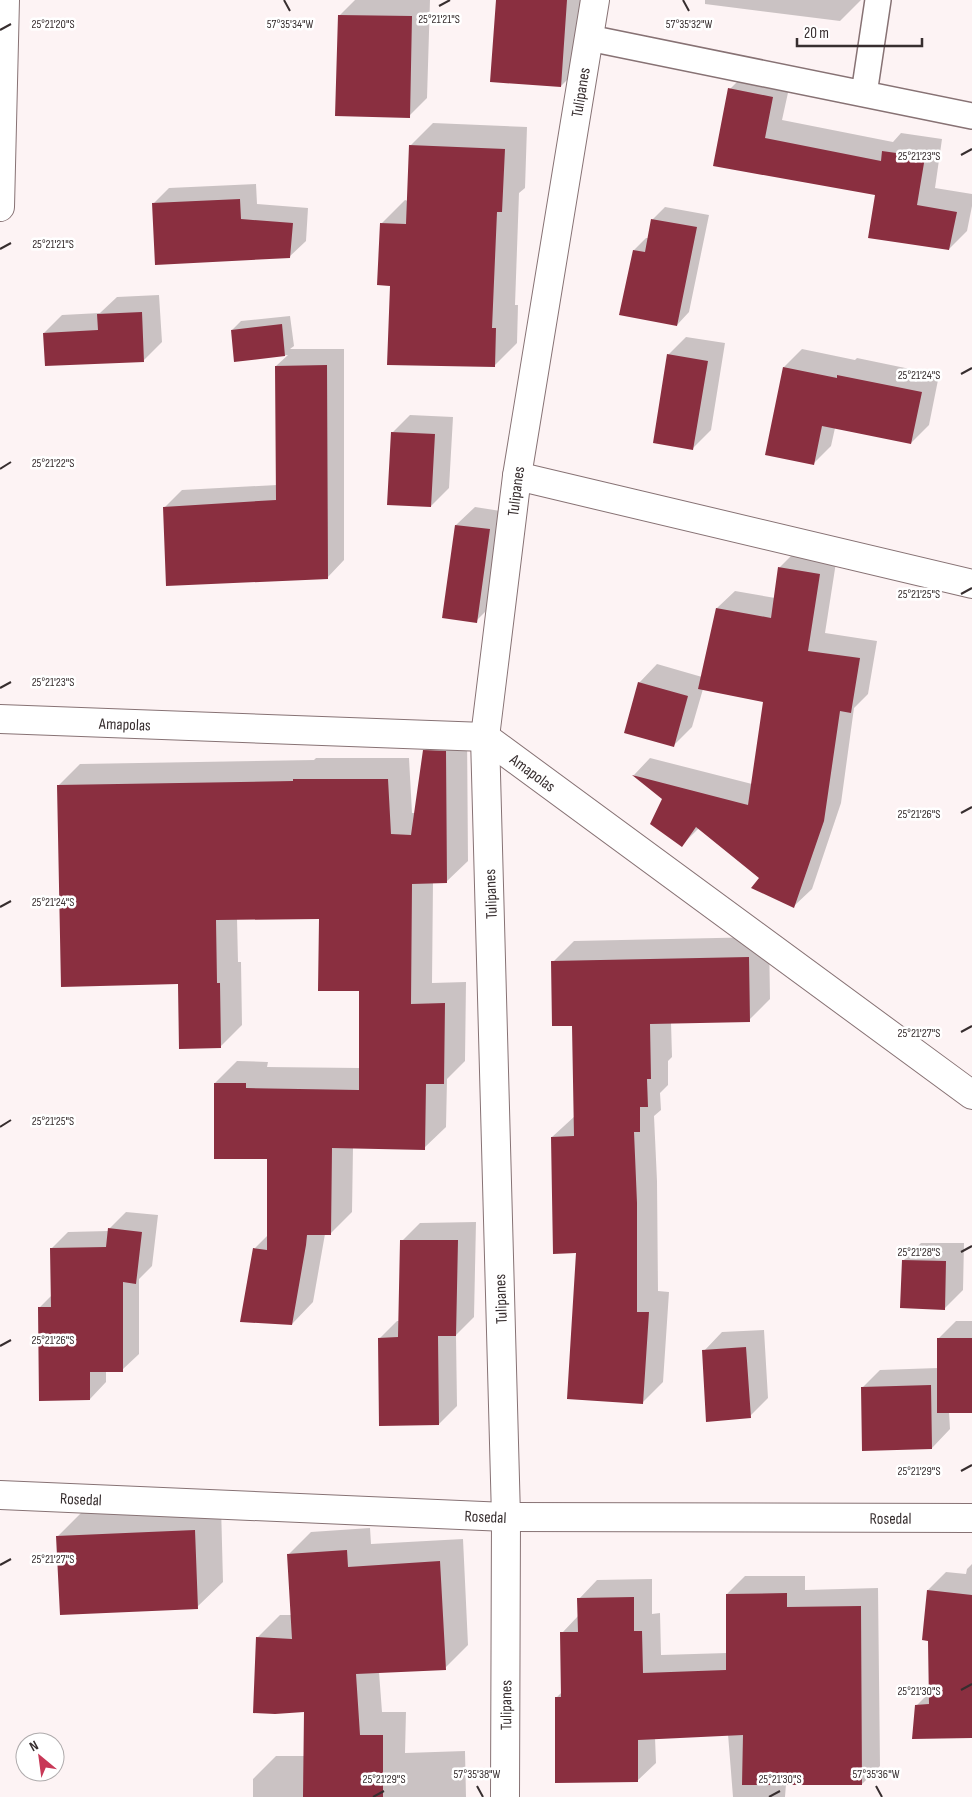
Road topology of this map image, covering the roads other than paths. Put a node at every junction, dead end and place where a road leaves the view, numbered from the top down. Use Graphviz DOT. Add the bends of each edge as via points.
graph roads {
  1 [pos="5,0"];
  2 [pos="595,0"];
  3 [pos="878,0"];
  4 [pos="589,38"];
  5 [pos="864,94"];
  6 [pos="972,116"];
  7 [pos="0,207"];
  8 [pos="517,476"];
  9 [pos="972,584"];
  10 [pos="0,719"];
  11 [pos="485,737"];
  12 [pos="972,1095"];
  13 [pos="0,1495"];
  14 [pos="506,1517"];
  15 [pos="972,1518"];
  16 [pos="505,1797"];
  1 -- 7 [label="street"];
  2 -- 4 [label="street, Tulipanes"];
  3 -- 5 [label="lane"];
  4 -- 5 [label="lane"];
  4 -- 8 [label="street, Tulipanes"];
  5 -- 6 [label="lane"];
  8 -- 9 [label="street"];
  8 -- 11 [label="street, Tulipanes"];
  10 -- 11 [label="street, Amapolas"];
  11 -- 12 [label="street, Amapolas"];
  11 -- 14 [label="street, Tulipanes"];
  13 -- 14 [label="street, Rosedal"];
  14 -- 15 [label="street, Rosedal"];
  14 -- 16 [label="street, Tulipanes"];
}
